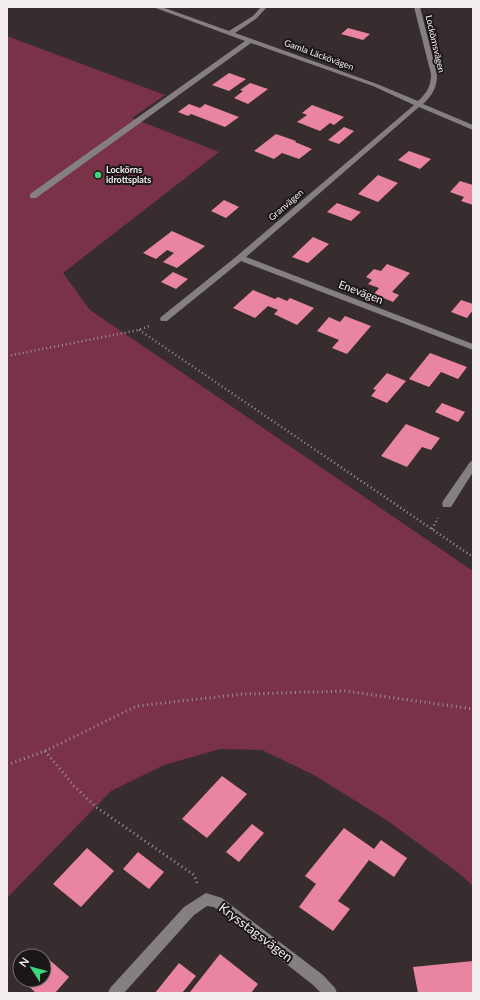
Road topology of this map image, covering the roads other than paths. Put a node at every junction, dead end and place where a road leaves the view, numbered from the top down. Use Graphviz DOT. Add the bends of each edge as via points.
graph roads {
  1 [pos="156,7"];
  2 [pos="264,7"];
  3 [pos="417,7"];
  4 [pos="230,33"];
  5 [pos="250,40"];
  6 [pos="418,104"];
  7 [pos="473,128"];
  8 [pos="32,196"];
  9 [pos="240,258"];
  10 [pos="164,319"];
  11 [pos="473,347"];
  12 [pos="473,464"];
  13 [pos="447,504"];
  14 [pos="115,993"];
  15 [pos="330,993"];
  1 -- 4 [label="street, Gamla Läckövägen"];
  2 -- 4 [label="street" via="255,17"];
  3 -- 6 [label="street, Lockörnsvägen" via="434,81 429,95"];
  4 -- 5 [label="street, Gamla Läckövägen"];
  5 -- 6 [label="street, Gamla Läckövägen" via="375,85"];
  5 -- 8 [label="street"];
  6 -- 7 [label="street, Gamla Läckövägen"];
  6 -- 9 [label="street, Granvägen"];
  9 -- 10 [label="street, Granvägen"];
  9 -- 11 [label="street, Enevägen"];
  12 -- 13 [label="street"];
  14 -- 15 [label="street, Krysstagsvägen" via="188,911 206,900 217,902 318,980"];
}
